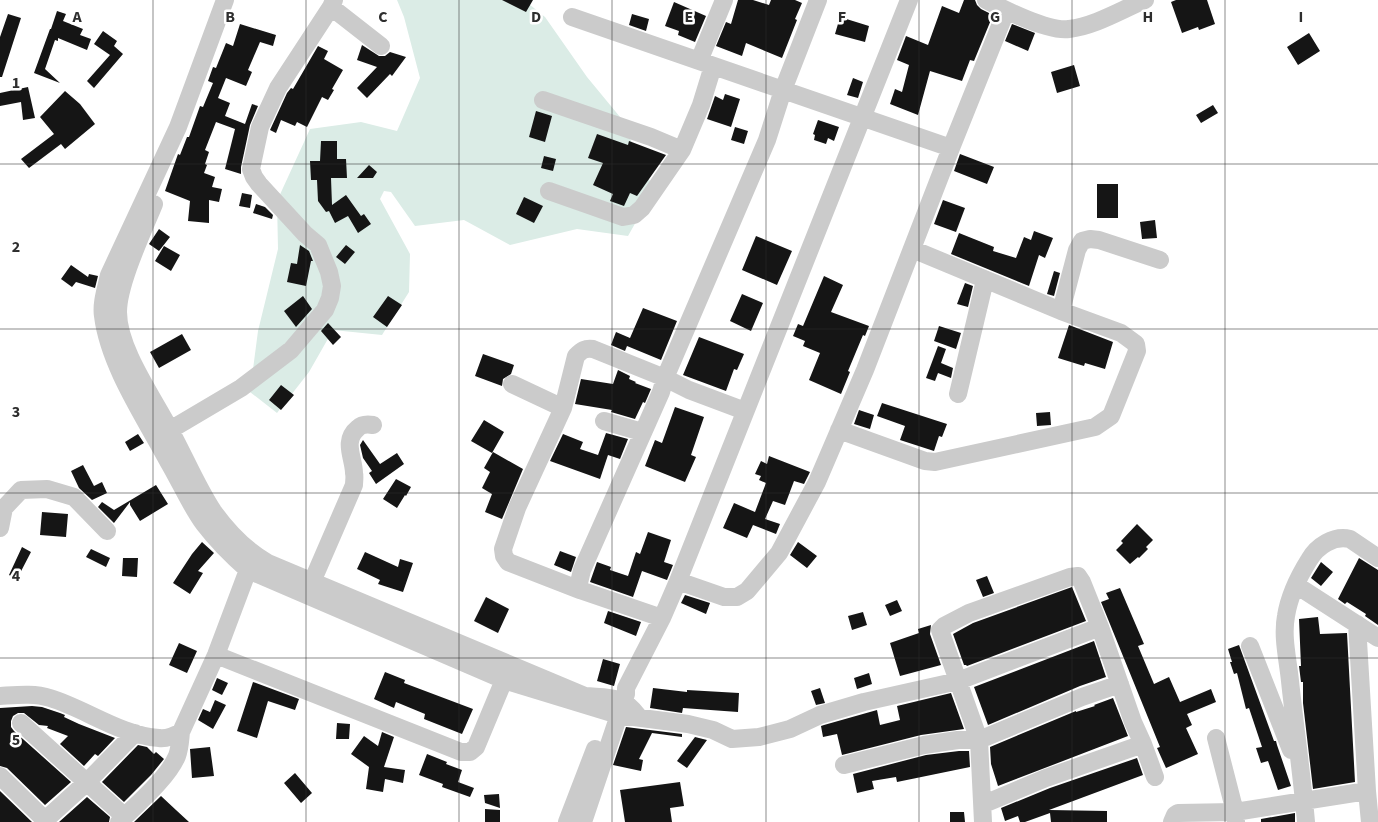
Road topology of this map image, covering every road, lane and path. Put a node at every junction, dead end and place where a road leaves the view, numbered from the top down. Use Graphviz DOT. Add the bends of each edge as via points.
graph roads {
  1 [pos="225,0"];
  2 [pos="236,0"];
  3 [pos="724,0"];
  4 [pos="818,0"];
  5 [pos="909,0"];
  6 [pos="986,0"];
  7 [pos="1145,0"];
  8 [pos="332,3"];
  9 [pos="1006,10"];
  10 [pos="572,17"];
  11 [pos="381,46"];
  12 [pos="706,64"];
  13 [pos="783,90"];
  14 [pos="543,100"];
  15 [pos="863,118"];
  16 [pos="951,148"];
  17 [pos="682,150"];
  18 [pos="549,191"];
  19 [pos="912,249"];
  20 [pos="1160,260"];
  21 [pos="985,280"];
  22 [pos="1061,312"];
  23 [pos="665,378"];
  24 [pos="512,384"];
  25 [pos="958,394"];
  26 [pos="563,408"];
  27 [pos="745,411"];
  28 [pos="604,421"];
  29 [pos="160,424"];
  30 [pos="373,425"];
  31 [pos="839,430"];
  32 [pos="642,432"];
  33 [pos="2,507"];
  34 [pos="0,528"];
  35 [pos="107,531"];
  36 [pos="1378,558"];
  37 [pos="250,562"];
  38 [pos="678,581"];
  39 [pos="312,582"];
  40 [pos="1296,585"];
  41 [pos="580,590"];
  42 [pos="662,618"];
  43 [pos="1357,624"];
  44 [pos="1100,627"];
  45 [pos="1378,638"];
  46 [pos="1250,646"];
  47 [pos="216,655"];
  48 [pos="504,680"];
  49 [pos="958,681"];
  50 [pos="1120,684"];
  51 [pos="0,696"];
  52 [pos="618,703"];
  53 [pos="21,723"];
  54 [pos="181,732"];
  55 [pos="135,733"];
  56 [pos="1216,738"];
  57 [pos="979,740"];
  58 [pos="1143,744"];
  59 [pos="844,765"];
  60 [pos="1300,771"];
  61 [pos="0,776"];
  62 [pos="1155,777"];
  63 [pos="86,782"];
  64 [pos="1366,791"];
  65 [pos="1304,801"];
  66 [pos="984,804"];
  67 [pos="1236,817"];
  68 [pos="122,819"];
  69 [pos="44,821"];
  70 [pos="567,822"];
  71 [pos="583,822"];
  72 [pos="983,822"];
  73 [pos="1172,822"];
  74 [pos="1306,822"];
  75 [pos="1370,822"];
  1 -- 29 [label="street" via="178,128 109,276 104,297 102,315 114,357 139,409"];
  2 -- 29 [label="street" via="127,273 119,302 120,325 128,352"];
  3 -- 12 [label="street"];
  4 -- 13 [label="street"];
  5 -- 15 [label="street"];
  6 -- 9 [label="street"];
  7 -- 9 [label="street" via="1090,24 1068,29 1054,29"];
  8 -- 11 [label="street"];
  8 -- 29 [label="street" via="278,88 260,127 251,169 259,184 318,245 332,286 326,310 291,350 241,388"];
  9 -- 16 [label="street"];
  10 -- 12 [label="street"];
  12 -- 13 [label="street"];
  12 -- 17 [label="street" via="701,105"];
  13 -- 15 [label="street"];
  13 -- 23 [label="street" via="767,140"];
  14 -- 17 [label="street"];
  15 -- 16 [label="street"];
  15 -- 27 [label="street"];
  16 -- 19 [label="street"];
  17 -- 18 [label="street" via="642,208 628,217"];
  19 -- 21 [label="street"];
  19 -- 31 [label="street"];
  20 -- 22 [label="street" via="1099,240 1082,241"];
  21 -- 22 [label="street"];
  21 -- 25 [label="street"];
  22 -- 31 [label="street" via="1120,333 1136,344 1137,351 1111,416 1095,427 935,462"];
  23 -- 26 [label="street" via="586,348 576,356"];
  23 -- 27 [label="street"];
  23 -- 32 [label="street"];
  24 -- 26 [label="street"];
  26 -- 41 [label="street" via="517,508 503,549 508,562"];
  27 -- 38 [label="street"];
  28 -- 32 [label="street"];
  29 -- 37 [label="street" via="202,522 224,549"];
  30 -- 39 [label="street" via="360,426 352,433 350,449 354,485"];
  31 -- 38 [label="street" via="817,482 779,553 747,591 724,597"];
  32 -- 41 [label="street" via="582,570"];
  33 -- 34 [label="street"];
  33 -- 35 [label="street" via="21,490 46,489 74,497"];
  36 -- 40 [label="street" via="1350,540 1340,538 1314,551"];
  37 -- 39 [label="street" via="268,563"];
  37 -- 47 [label="street"];
  37 -- 48 [label="street" via="371,625"];
  38 -- 42 [label="street"];
  39 -- 52 [label="street" via="586,696"];
  40 -- 43 [label="street"];
  40 -- 60 [label="street" via="1285,617 1285,629"];
  41 -- 42 [label="street"];
  42 -- 52 [label="street"];
  43 -- 45 [label="street"];
  43 -- 64 [label="street"];
  44 -- 49 [label="street"];
  44 -- 49 [label="street" via="1078,576 969,613 940,630"];
  44 -- 50 [label="street"];
  46 -- 60 [label="street"];
  47 -- 48 [label="street" via="461,752 470,752 476,746"];
  47 -- 54 [label="street"];
  48 -- 52 [label="street"];
  49 -- 52 [label="street" via="864,702 759,737 732,739 713,730 638,716 630,705"];
  49 -- 57 [label="street"];
  50 -- 57 [label="street"];
  50 -- 58 [label="street"];
  51 -- 55 [label="street" via="24,694 52,698"];
  52 -- 70 [label="street"];
  52 -- 71 [label="street"];
  53 -- 63 [label="street"];
  54 -- 55 [label="street" via="170,738"];
  54 -- 68 [label="street" via="180,748 165,775"];
  55 -- 63 [label="street"];
  56 -- 67 [label="street"];
  57 -- 59 [label="street" via="924,745"];
  57 -- 66 [label="street"];
  58 -- 62 [label="street"];
  58 -- 66 [label="street"];
  60 -- 65 [label="street"];
  61 -- 69 [label="street"];
  63 -- 68 [label="street"];
  63 -- 69 [label="street"];
  64 -- 65 [label="street"];
  64 -- 75 [label="street"];
  65 -- 67 [label="street"];
  65 -- 74 [label="street"];
  66 -- 72 [label="street"];
  67 -- 73 [label="street" via="1178,813"];
}
